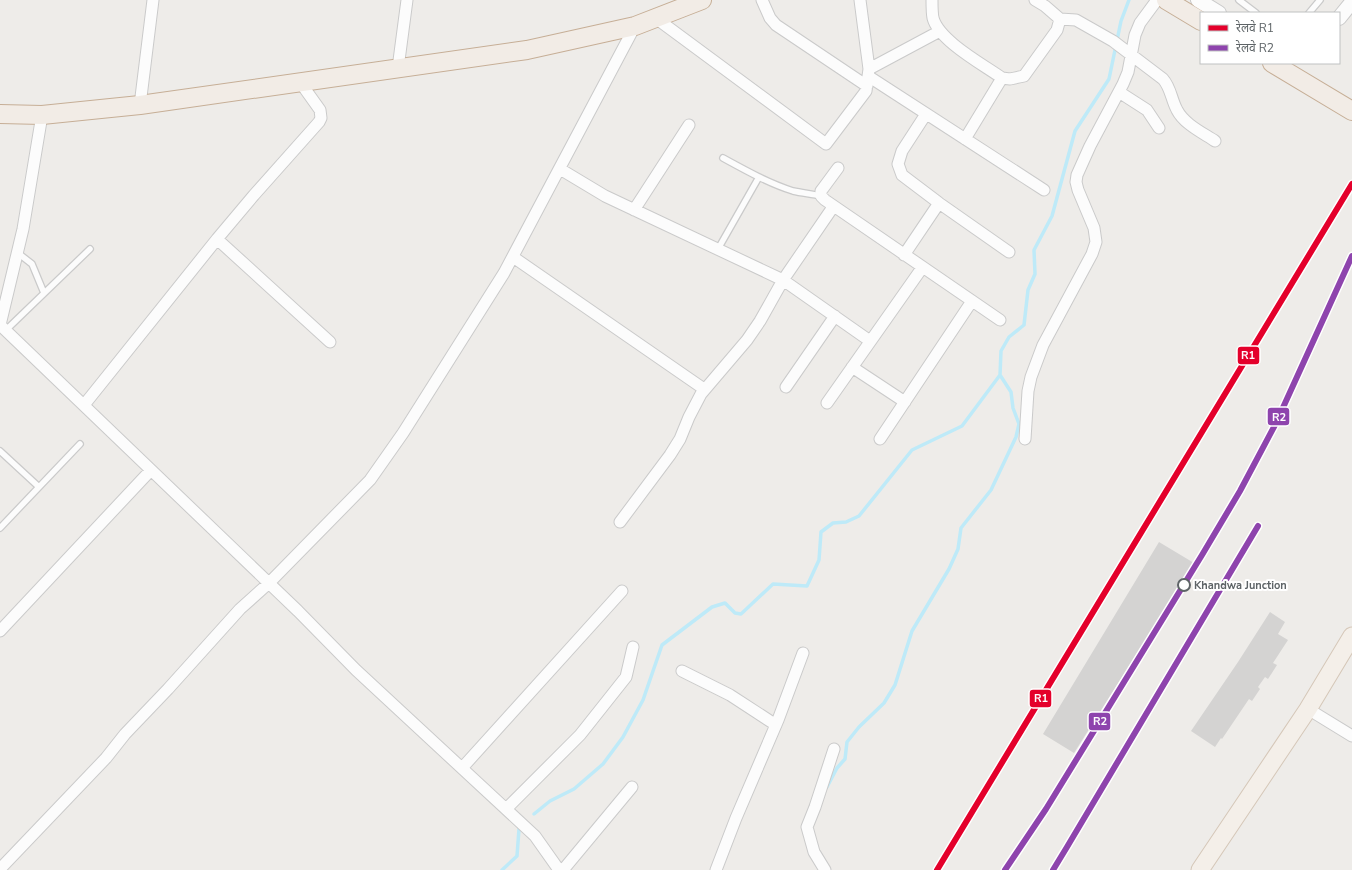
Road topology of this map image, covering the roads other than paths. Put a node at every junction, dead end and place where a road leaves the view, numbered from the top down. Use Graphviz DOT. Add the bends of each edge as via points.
graph roads {
  1 [pos="153,0"];
  2 [pos="407,0"];
  3 [pos="702,0"];
  4 [pos="762,0"];
  5 [pos="860,0"];
  6 [pos="932,0"];
  7 [pos="1035,0"];
  8 [pos="1156,0"];
  9 [pos="1166,0"];
  10 [pos="1198,0"];
  11 [pos="1239,0"];
  12 [pos="1320,0"];
  13 [pos="1352,2"];
  14 [pos="1217,12"];
  15 [pos="1255,12"];
  16 [pos="1310,12"];
  17 [pos="1340,17"];
  18 [pos="657,19"];
  19 [pos="1060,19"];
  20 [pos="1200,20"];
  21 [pos="635,26"];
  22 [pos="940,31"];
  23 [pos="1132,56"];
  24 [pos="1274,64"];
  25 [pos="398,68"];
  26 [pos="868,77"];
  27 [pos="1002,78"];
  28 [pos="300,82"];
  29 [pos="1119,92"];
  30 [pos="140,105"];
  31 [pos="1352,111"];
  32 [pos="0,114"];
  33 [pos="926,114"];
  34 [pos="42,115"];
  35 [pos="688,125"];
  36 [pos="1159,128"];
  37 [pos="965,139"];
  38 [pos="1215,141"];
  39 [pos="723,158"];
  40 [pos="560,168"];
  41 [pos="838,168"];
  42 [pos="759,177"];
  43 [pos="1044,190"];
  44 [pos="821,196"];
  45 [pos="940,203"];
  46 [pos="834,208"];
  47 [pos="634,210"];
  48 [pos="217,239"];
  49 [pos="90,249"];
  50 [pos="718,250"];
  51 [pos="18,252"];
  52 [pos="1009,252"];
  53 [pos="904,255"];
  54 [pos="513,257"];
  55 [pos="922,268"];
  56 [pos="783,280"];
  57 [pos="44,293"];
  58 [pos="972,301"];
  59 [pos="835,316"];
  60 [pos="1000,320"];
  61 [pos="2,326"];
  62 [pos="870,341"];
  63 [pos="330,342"];
  64 [pos="852,367"];
  65 [pos="786,387"];
  66 [pos="704,389"];
  67 [pos="905,402"];
  68 [pos="827,403"];
  69 [pos="84,405"];
  70 [pos="880,439"];
  71 [pos="1025,439"];
  72 [pos="80,444"];
  73 [pos="0,452"];
  74 [pos="151,470"];
  75 [pos="39,487"];
  76 [pos="620,522"];
  77 [pos="0,528"];
  78 [pos="269,583"];
  79 [pos="622,591"];
  80 [pos="0,630"];
  81 [pos="1352,636"];
  82 [pos="633,647"];
  83 [pos="802,652"];
  84 [pos="682,671"];
  85 [pos="1308,709"];
  86 [pos="776,725"];
  87 [pos="1352,736"];
  88 [pos="834,749"];
  89 [pos="462,768"];
  90 [pos="632,787"];
  91 [pos="506,809"];
  92 [pos="0,869"];
  93 [pos="559,870"];
  94 [pos="563,870"];
  95 [pos="716,870"];
  96 [pos="825,870"];
  97 [pos="1200,870"];
  1 -- 30 [label="street"];
  2 -- 25 [label="street"];
  3 -- 18 [label="highway"];
  4 -- 26 [label="street" via="776,25"];
  5 -- 26 [label="street"];
  6 -- 22 [label="street" via="934,19"];
  7 -- 19 [label="street"];
  8 -- 23 [label="street" via="1135,35"];
  9 -- 20 [label="highway"];
  10 -- 14 [label="street"];
  11 -- 15 [label="lane"];
  12 -- 16 [label="lane"];
  13 -- 17 [label="street"];
  18 -- 21 [label="highway"];
  18 -- 26 [label="street" via="826,144 866,91"];
  19 -- 23 [label="street" via="1076,20 1113,41"];
  19 -- 27 [label="street" via="1057,30 1024,76"];
  21 -- 25 [label="highway" via="527,50"];
  21 -- 40 [label="street"];
  22 -- 26 [label="street"];
  22 -- 27 [label="street" via="949,41"];
  23 -- 29 [label="street"];
  23 -- 38 [label="street" via="1168,84 1180,115"];
  24 -- 31 [label="highway"];
  25 -- 28 [label="highway"];
  26 -- 33 [label="street"];
  27 -- 37 [label="street"];
  28 -- 30 [label="highway"];
  28 -- 48 [label="street" via="320,110 321,118"];
  29 -- 36 [label="street" via="1147,110"];
  29 -- 71 [label="street" via="1077,175 1078,190 1094,228 1096,242 1043,345 1028,390"];
  30 -- 34 [label="highway"];
  32 -- 34 [label="highway"];
  33 -- 37 [label="street"];
  33 -- 45 [label="street" via="902,151 898,164 902,175"];
  34 -- 51 [label="street"];
  35 -- 47 [label="street"];
  37 -- 43 [label="street"];
  39 -- 42 [label="lane"];
  40 -- 47 [label="street" via="605,196"];
  40 -- 54 [label="street"];
  41 -- 44 [label="street" via="821,191"];
  42 -- 44 [label="lane" via="778,186"];
  42 -- 50 [label="lane"];
  44 -- 46 [label="street"];
  45 -- 52 [label="street"];
  45 -- 53 [label="street"];
  46 -- 53 [label="street"];
  46 -- 56 [label="street"];
  47 -- 50 [label="street"];
  48 -- 63 [label="street"];
  48 -- 69 [label="street"];
  49 -- 57 [label="lane"];
  50 -- 56 [label="street"];
  51 -- 57 [label="lane" via="32,264"];
  51 -- 61 [label="street"];
  53 -- 55 [label="street"];
  54 -- 66 [label="street"];
  54 -- 78 [label="street" via="403,433 370,480"];
  55 -- 58 [label="street"];
  55 -- 62 [label="street"];
  56 -- 59 [label="street"];
  56 -- 66 [label="street" via="747,340"];
  57 -- 61 [label="lane"];
  58 -- 60 [label="street"];
  58 -- 67 [label="street"];
  59 -- 62 [label="street"];
  59 -- 65 [label="street"];
  61 -- 69 [label="street"];
  62 -- 64 [label="street"];
  64 -- 67 [label="street"];
  64 -- 68 [label="street"];
  66 -- 76 [label="street" via="670,455"];
  67 -- 70 [label="street"];
  69 -- 74 [label="street"];
  72 -- 75 [label="lane"];
  73 -- 75 [label="lane"];
  74 -- 78 [label="street"];
  74 -- 80 [label="street"];
  75 -- 77 [label="lane"];
  78 -- 89 [label="street" via="356,670"];
  78 -- 92 [label="street" via="240,609 106,758"];
  79 -- 89 [label="street"];
  81 -- 85 [label="main road"];
  82 -- 91 [label="street" via="626,677 580,734"];
  83 -- 86 [label="street"];
  84 -- 86 [label="street" via="730,695"];
  85 -- 87 [label="street"];
  85 -- 97 [label="main road"];
  86 -- 95 [label="street"];
  88 -- 96 [label="street" via="807,827 814,852"];
  89 -- 91 [label="street"];
  90 -- 94 [label="street"];
  91 -- 93 [label="street" via="535,836"];
}
